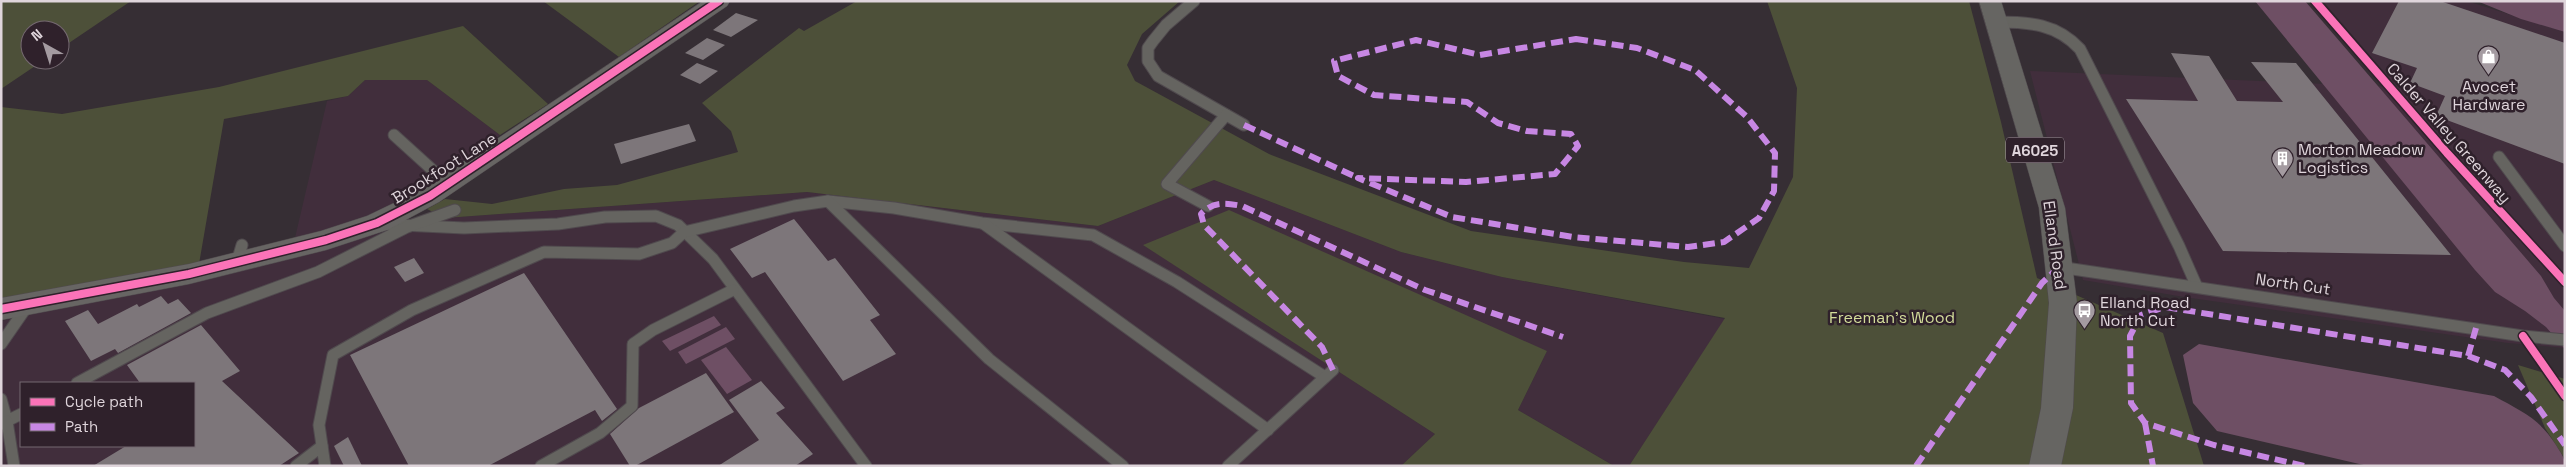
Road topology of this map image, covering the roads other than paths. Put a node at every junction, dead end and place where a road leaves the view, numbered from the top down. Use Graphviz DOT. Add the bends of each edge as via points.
graph roads {
  1 [pos="720,1"];
  2 [pos="1194,1"];
  3 [pos="1993,12"];
  4 [pos="1226,115"];
  5 [pos="1244,125"];
  6 [pos="394,135"];
  7 [pos="2499,157"];
  8 [pos="451,182"];
  9 [pos="828,201"];
  10 [pos="1208,206"];
  11 [pos="455,210"];
  12 [pos="377,223"];
  13 [pos="982,223"];
  14 [pos="406,227"];
  15 [pos="684,232"];
  16 [pos="2564,246"];
  17 [pos="2059,267"];
  18 [pos="2197,287"];
  19 [pos="733,290"];
  20 [pos="14,307"];
  21 [pos="2565,340"];
  22 [pos="1,344"];
  23 [pos="79,382"];
  24 [pos="1,399"];
  25 [pos="20,415"];
  26 [pos="4,423"];
  27 [pos="1268,430"];
  28 [pos="322,446"];
  29 [pos="14,466"];
  30 [pos="296,466"];
  31 [pos="325,466"];
  32 [pos="541,466"];
  33 [pos="866,466"];
  34 [pos="1124,466"];
  35 [pos="1228,466"];
  36 [pos="2046,466"];
  1 -- 8 [label="street, Brookfoot Lane"];
  2 -- 4 [label="lane" via="1149,46 1149,65 1158,76"];
  3 -- 17 [label="main road, Elland Road / A6025" via="2052,208"];
  3 -- 18 [label="lane" via="2047,25 2072,38"];
  4 -- 5 [label="lane"];
  4 -- 10 [label="lane" via="1167,184"];
  6 -- 8 [label="lane" via="436,174"];
  7 -- 16 [label="lane"];
  8 -- 12 [label="street, Brookfoot Lane"];
  9 -- 13 [label="lane"];
  9 -- 15 [label="lane"];
  9 -- 34 [label="lane" via="989,359"];
  11 -- 14 [label="lane"];
  12 -- 14 [label="lane"];
  12 -- 20 [label="street, Brookfoot Lane" via="326,240 239,254 189,274"];
  13 -- 27 [label="lane"];
  13 -- 27 [label="lane" via="1093,235 1329,374"];
  14 -- 15 [label="lane" via="558,224 605,217 656,216"];
  14 -- 23 [label="lane" via="318,272 207,313"];
  15 -- 19 [label="lane" via="713,259"];
  15 -- 28 [label="lane" via="672,243 639,254 544,252 412,310 333,355 319,426"];
  17 -- 18 [label="lane, North Cut"];
  17 -- 36 [label="main road, Elland Road / A6025" via="2063,303 2057,408"];
  18 -- 21 [label="lane, North Cut"];
  19 -- 32 [label="lane" via="653,330 633,344 630,370 632,406 597,437"];
  19 -- 33 [label="lane"];
  20 -- 22 [label="lane"];
  24 -- 26 [label="lane"];
  25 -- 26 [label="lane"];
  26 -- 29 [label="lane"];
  27 -- 35 [label="lane"];
  28 -- 30 [label="lane"];
  28 -- 31 [label="lane"];
}
